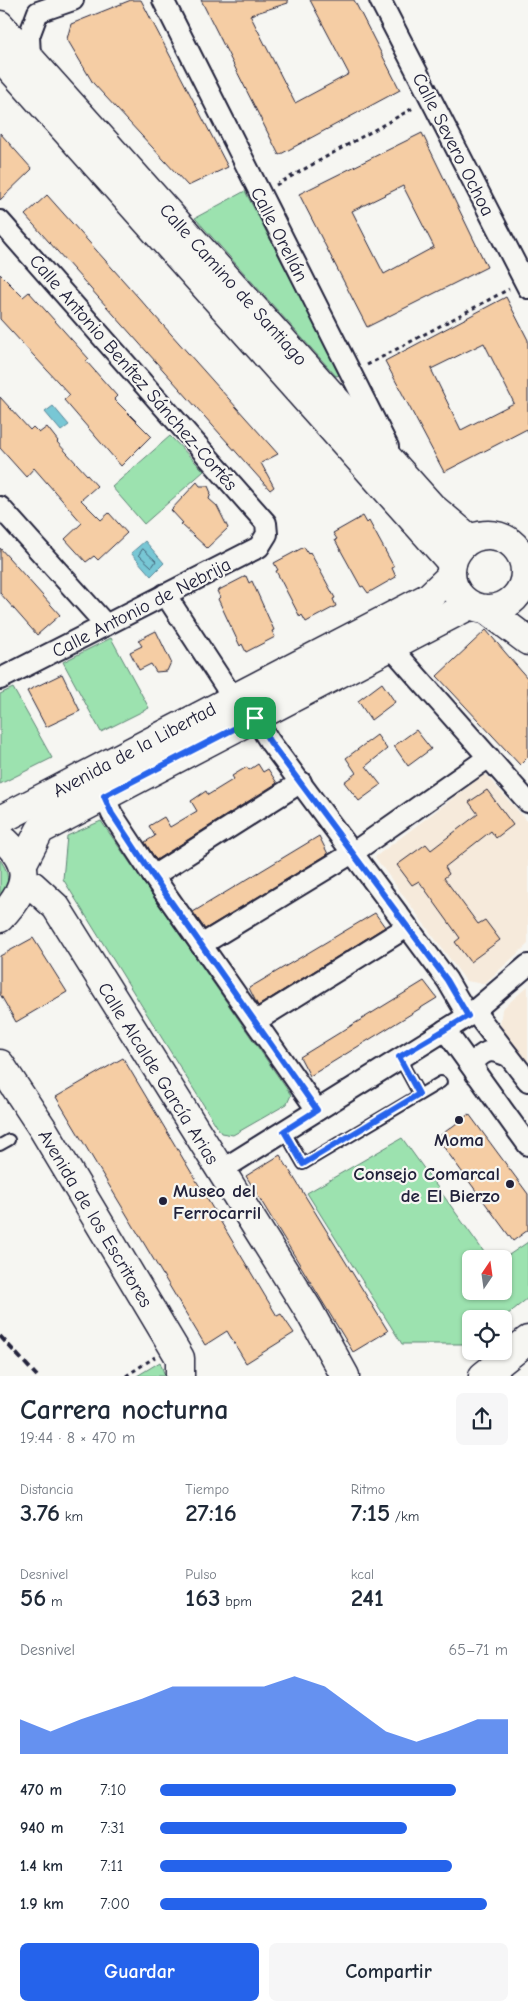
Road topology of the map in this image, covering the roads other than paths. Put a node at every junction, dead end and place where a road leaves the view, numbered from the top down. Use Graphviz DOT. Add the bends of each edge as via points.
graph roads {
  1 [pos="73,0"];
  2 [pos="163,0"];
  3 [pos="380,0"];
  4 [pos="0,25"];
  5 [pos="0,56"];
  6 [pos="30,56"];
  7 [pos="0,221"];
  8 [pos="526,284"];
  9 [pos="398,467"];
  10 [pos="0,507"];
  11 [pos="266,523"];
  12 [pos="470,539"];
  13 [pos="522,545"];
  14 [pos="451,570"];
  15 [pos="524,593"];
  16 [pos="165,594"];
  17 [pos="478,608"];
  18 [pos="106,625"];
  19 [pos="528,641"];
  20 [pos="390,646"];
  21 [pos="0,679"];
  22 [pos="233,698"];
  23 [pos="255,718"];
  24 [pos="489,757"];
  25 [pos="300,782"];
  26 [pos="104,796"];
  27 [pos="528,802"];
  28 [pos="0,820"];
  29 [pos="0,837"];
  30 [pos="354,852"];
  31 [pos="23,873"];
  32 [pos="153,876"];
  33 [pos="0,918"];
  34 [pos="408,927"];
  35 [pos="201,945"];
  36 [pos="528,965"];
  37 [pos="471,1013"];
  38 [pos="256,1021"];
  39 [pos="445,1030"];
  40 [pos="508,1056"];
  41 [pos="399,1057"];
  42 [pos="0,1064"];
  43 [pos="476,1074"];
  44 [pos="528,1081"];
  45 [pos="441,1082"];
  46 [pos="419,1094"];
  47 [pos="317,1110"];
  48 [pos="284,1131"];
  49 [pos="528,1146"];
  50 [pos="220,1171"];
  51 [pos="528,1340"];
  52 [pos="180,1376"];
  53 [pos="345,1376"];
  54 [pos="483,1376"];
  1 -- 6 [label="street" via="38,12 29,36"];
  2 -- 9 [label="street, Calle Orellán"];
  3 -- 8 [label="street, Calle Severo Ochoa"];
  4 -- 6 [label="main road, Calle Camino de Santiago"];
  5 -- 14 [label="main road, Calle Camino de Santiago"];
  6 -- 9 [label="main road, Calle Camino de Santiago"];
  7 -- 11 [label="street, Calle Antonio Benítez Sánchez-Cortés"];
  9 -- 12 [label="main road, Calle Camino de Santiago" via="432,507"];
  10 -- 18 [label="street"];
  11 -- 16 [label="street, Calle Antonio de Nebrija" via="266,534 259,547"];
  12 -- 13 [label="main road" via="487,535"];
  12 -- 14 [label="main road" via="458,550"];
  13 -- 15 [label="main road"];
  14 -- 17 [label="main road" via="456,591"];
  14 -- 22 [label="main road, Avenida de la Libertad" via="429,597"];
  15 -- 17 [label="main road" via="508,604"];
  16 -- 18 [label="street, Calle Antonio de Nebrija"];
  16 -- 22 [label="street"];
  17 -- 19 [label="main road"];
  17 -- 20 [label="main road, Avenida de la Libertad"];
  18 -- 21 [label="street, Calle Antonio de Nebrija"];
  20 -- 23 [label="main road, Avenida de la Libertad"];
  20 -- 24 [label="street"];
  22 -- 28 [label="main road, Avenida de la Libertad"];
  23 -- 25 [label="street"];
  23 -- 26 [label="main road, Avenida de la Libertad"];
  24 -- 27 [label="street"];
  24 -- 30 [label="street"];
  25 -- 30 [label="street"];
  25 -- 32 [label="street"];
  26 -- 31 [label="main road, Avenida de la Libertad" via="40,830"];
  26 -- 32 [label="street" via="112,814"];
  29 -- 31 [label="main road, Calle Alcalde García Arias" via="13,849"];
  30 -- 34 [label="street"];
  30 -- 35 [label="street"];
  31 -- 33 [label="main road, Avenida de la Libertad"];
  31 -- 50 [label="main road, Calle Alcalde García Arias" via="56,907"];
  32 -- 35 [label="street"];
  34 -- 37 [label="street"];
  34 -- 38 [label="street"];
  35 -- 38 [label="street"];
  36 -- 37 [label="street"];
  37 -- 39 [label="street"];
  37 -- 40 [label="street"];
  38 -- 47 [label="street"];
  39 -- 41 [label="street"];
  39 -- 43 [label="street"];
  40 -- 43 [label="street" via="492,1050 483,1052 475,1061"];
  40 -- 44 [label="street"];
  41 -- 46 [label="lane"];
  41 -- 47 [label="street"];
  42 -- 52 [label="main road, Avenida de los Escritores" via="43,1129 180,1358"];
  43 -- 49 [label="street"];
  45 -- 46 [label="lane"];
  46 -- 48 [label="lane" via="303,1164"];
  47 -- 48 [label="street"];
  48 -- 50 [label="street"];
  50 -- 53 [label="main road, Calle Alcalde García Arias" via="309,1311"];
  51 -- 54 [label="main road"];
}
